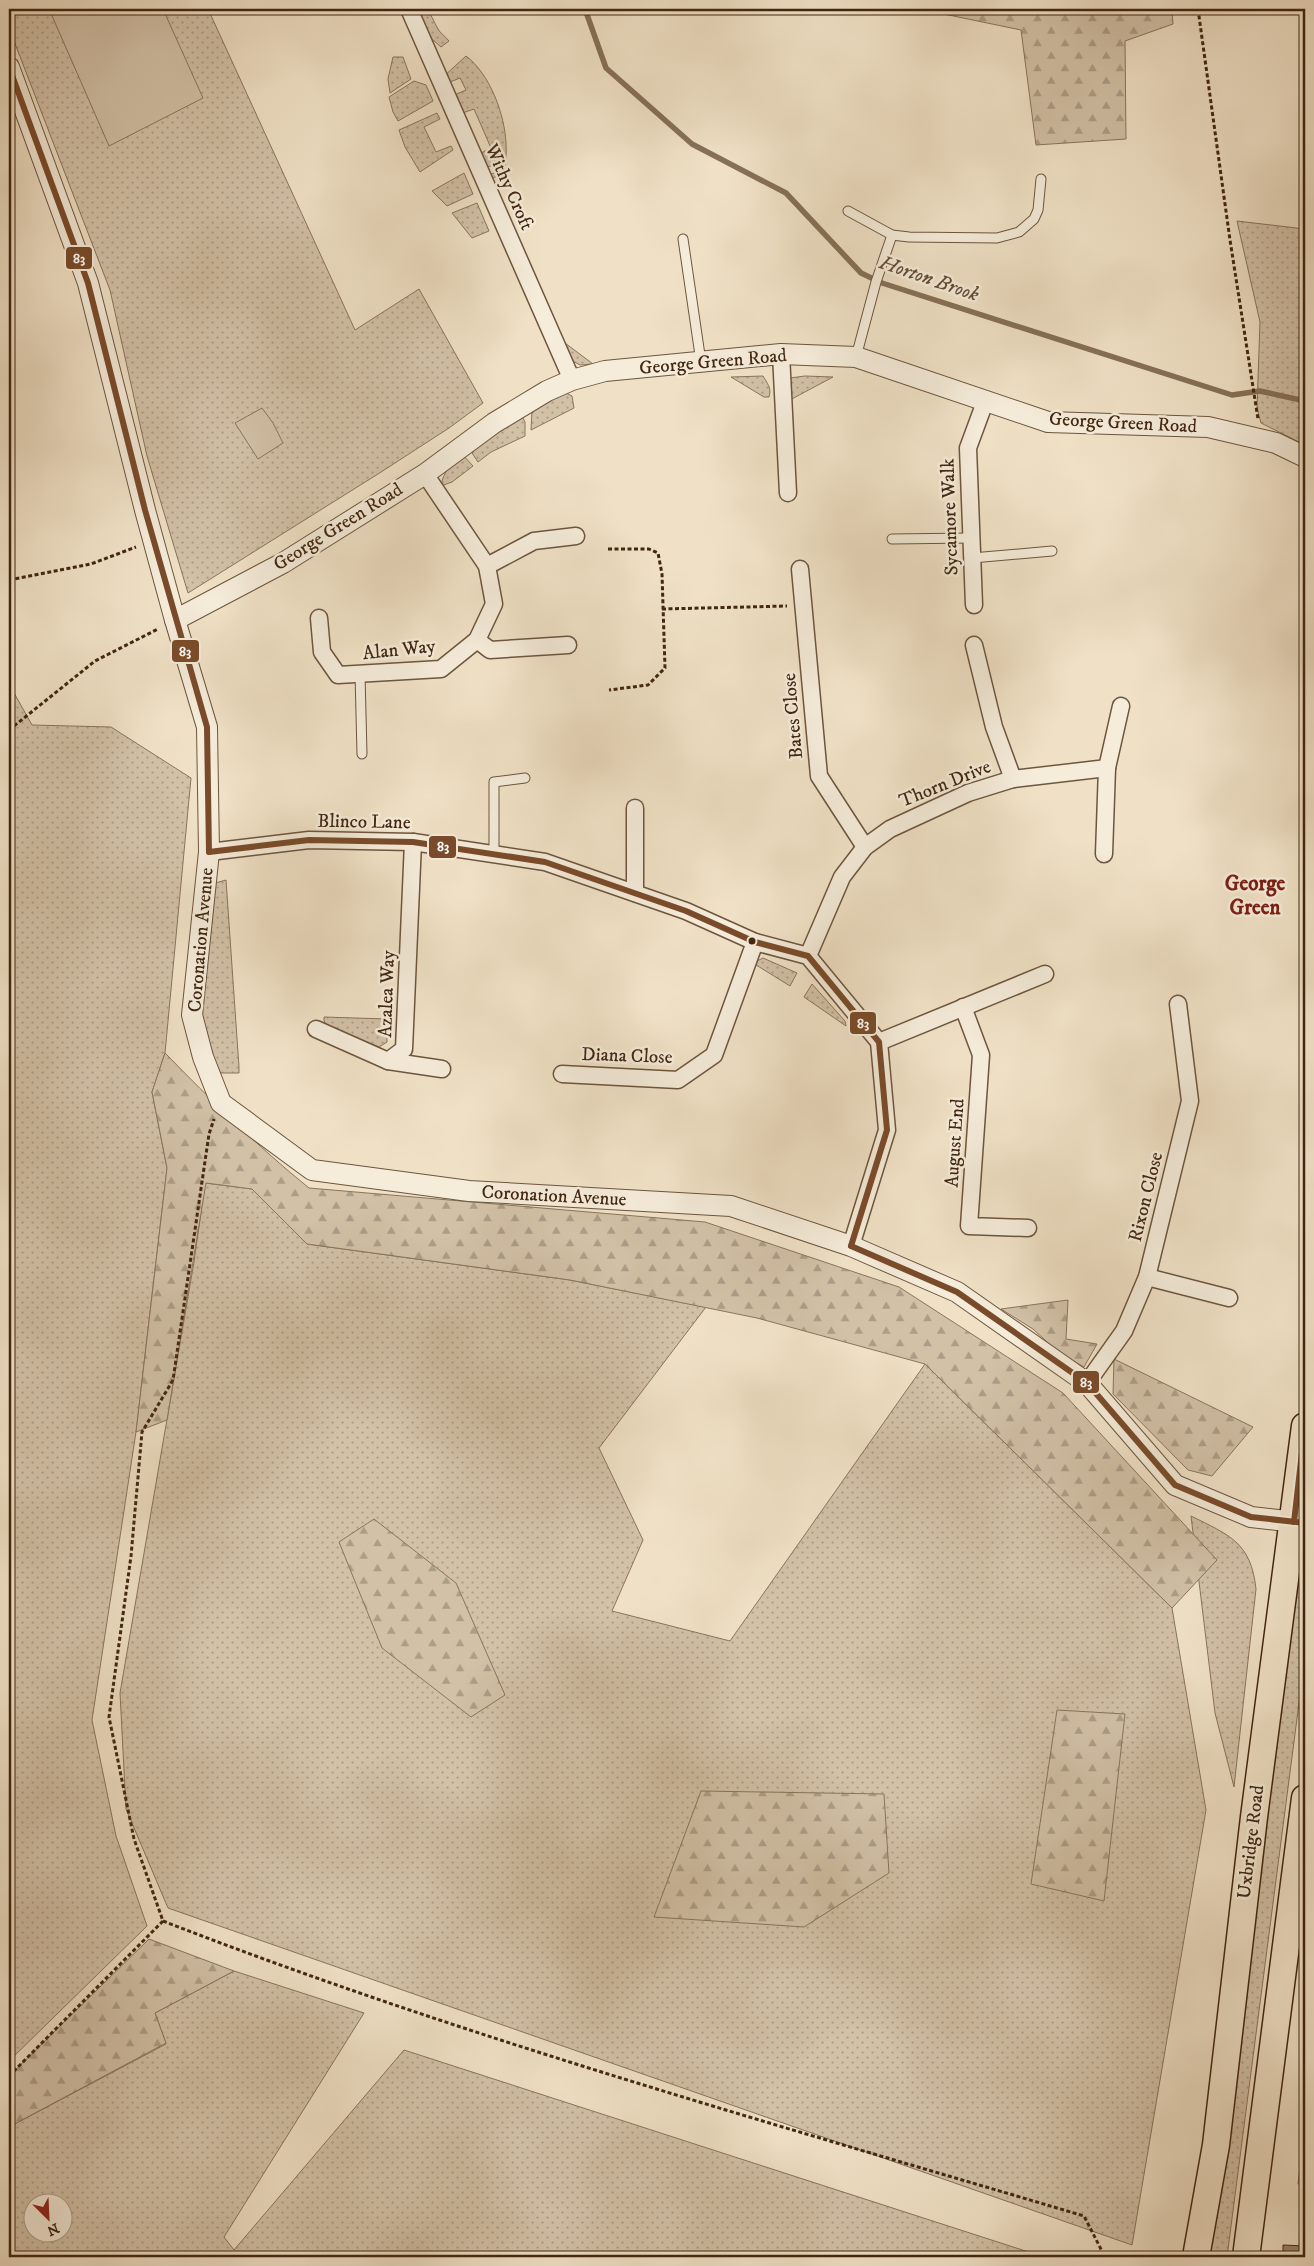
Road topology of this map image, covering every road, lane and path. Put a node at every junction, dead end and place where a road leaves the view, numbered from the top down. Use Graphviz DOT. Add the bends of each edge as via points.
graph roads {
  1 [pos="409,9"];
  2 [pos="1198,9"];
  3 [pos="9,67"];
  4 [pos="1041,179"];
  5 [pos="848,210"];
  6 [pos="892,235"];
  7 [pos="683,239"];
  8 [pos="781,354"];
  9 [pos="856,358"];
  10 [pos="701,362"];
  11 [pos="572,380"];
  12 [pos="985,402"];
  13 [pos="1261,440"];
  14 [pos="1305,457"];
  15 [pos="425,474"];
  16 [pos="788,493"];
  17 [pos="576,536"];
  18 [pos="971,538"];
  19 [pos="892,539"];
  20 [pos="154,540"];
  21 [pos="608,549"];
  22 [pos="1052,551"];
  23 [pos="972,558"];
  24 [pos="487,566"];
  25 [pos="800,569"];
  26 [pos="9,580"];
  27 [pos="974,605"];
  28 [pos="803,606"];
  29 [pos="662,609"];
  30 [pos="319,618"];
  31 [pos="175,620"];
  32 [pos="478,640"];
  33 [pos="568,644"];
  34 [pos="974,645"];
  35 [pos="360,674"];
  36 [pos="609,690"];
  37 [pos="1120,706"];
  38 [pos="9,730"];
  39 [pos="362,754"];
  40 [pos="1107,768"];
  41 [pos="525,778"];
  42 [pos="1013,779"];
  43 [pos="635,808"];
  44 [pos="413,842"];
  45 [pos="865,846"];
  46 [pos="209,852"];
  47 [pos="1104,854"];
  48 [pos="494,855"];
  49 [pos="635,893"];
  50 [pos="755,942"];
  51 [pos="808,956"];
  52 [pos="1045,974"];
  53 [pos="1178,1004"];
  54 [pos="963,1007"];
  55 [pos="316,1029"];
  56 [pos="880,1042"];
  57 [pos="388,1061"];
  58 [pos="442,1069"];
  59 [pos="562,1074"];
  60 [pos="221,1103"];
  61 [pos="1028,1228"];
  62 [pos="851,1246"];
  63 [pos="1148,1277"];
  64 [pos="1229,1298"];
  65 [pos="1087,1383"];
  66 [pos="1305,1426"];
  67 [pos="1299,1522"];
  68 [pos="1305,1798"];
  69 [pos="163,1921"];
  70 [pos="9,2076"];
  71 [pos="1105,2257"];
  72 [pos="1196,2257"];
  73 [pos="1246,2257"];
  1 -- 11 [label="street, Withy Croft"];
  2 -- 13 [label="path"];
  3 -- 20 [label="street, Coronation Avenue" via="88,283"];
  4 -- 6 [label="lane" via="1034,220 1019,232 997,238"];
  5 -- 6 [label="lane"];
  6 -- 9 [label="lane"];
  7 -- 10 [label="lane"];
  8 -- 9 [label="street, George Green Road"];
  8 -- 10 [label="street, George Green Road"];
  8 -- 16 [label="street"];
  9 -- 12 [label="street, George Green Road"];
  10 -- 11 [label="street, George Green Road" via="605,371"];
  11 -- 15 [label="street, George Green Road" via="494,423"];
  12 -- 13 [label="street, George Green Road" via="1048,422 1208,427"];
  12 -- 18 [label="street, Sycamore Walk" via="968,448"];
  13 -- 14 [label="street, George Green Road" via="1276,443"];
  15 -- 24 [label="street, Alan Way"];
  15 -- 31 [label="street, George Green Road" via="284,563"];
  17 -- 24 [label="street" via="534,541"];
  18 -- 19 [label="lane"];
  18 -- 23 [label="street, Sycamore Walk"];
  20 -- 26 [label="path" via="90,564"];
  20 -- 31 [label="street, Coronation Avenue"];
  21 -- 29 [label="path" via="648,548 658,553"];
  22 -- 23 [label="lane"];
  23 -- 27 [label="street, Sycamore Walk"];
  24 -- 32 [label="street, Alan Way" via="494,604"];
  25 -- 28 [label="street, Bates Close"];
  28 -- 29 [label="path"];
  28 -- 45 [label="street, Bates Close" via="819,776"];
  29 -- 36 [label="path" via="665,668 648,685"];
  30 -- 35 [label="street, Alan Way" via="322,652 338,675"];
  31 -- 38 [label="path" via="94,661"];
  31 -- 46 [label="street, Coronation Avenue" via="207,727"];
  32 -- 33 [label="street" via="490,650"];
  32 -- 35 [label="street, Alan Way" via="441,670"];
  34 -- 42 [label="street" via="994,727"];
  35 -- 39 [label="lane"];
  37 -- 40 [label="street"];
  40 -- 42 [label="street, Thorn Drive"];
  40 -- 47 [label="street"];
  41 -- 48 [label="lane" via="494,782"];
  42 -- 45 [label="street, Thorn Drive" via="968,793 890,829"];
  43 -- 49 [label="street"];
  44 -- 46 [label="street, Blinco Lane" via="309,840"];
  44 -- 48 [label="street, Blinco Lane"];
  44 -- 57 [label="street, Azalea Way" via="404,1049"];
  45 -- 51 [label="street, Thorn Drive" via="842,878"];
  46 -- 60 [label="street, Coronation Avenue" via="192,1015"];
  48 -- 49 [label="street, Blinco Lane" via="545,862"];
  49 -- 50 [label="street, Blinco Lane" via="686,911"];
  50 -- 51 [label="street, Blinco Lane"];
  50 -- 59 [label="street, Diana Close" via="714,1055 678,1080"];
  51 -- 56 [label="street"];
  52 -- 54 [label="street"];
  53 -- 63 [label="street, Rixon Close" via="1190,1101"];
  54 -- 56 [label="street"];
  54 -- 61 [label="street, August End" via="981,1055 969,1226"];
  55 -- 57 [label="street, Azalea Way"];
  56 -- 62 [label="street" via="887,1130"];
  57 -- 58 [label="street"];
  60 -- 62 [label="street, Coronation Avenue" via="312,1170 469,1191 731,1206"];
  60 -- 69 [label="path" via="209,1134 173,1380 142,1432 131,1556 109,1717 134,1839"];
  62 -- 65 [label="street, Coronation Avenue" via="957,1292"];
  63 -- 64 [label="street"];
  63 -- 65 [label="street, Rixon Close" via="1124,1331"];
  65 -- 67 [label="street, Coronation Avenue" via="1175,1485 1251,1517"];
  66 -- 67 [label="main road, Uxbridge Road"];
  67 -- 72 [label="main road, Uxbridge Road" via="1254,1817 1216,2145"];
  68 -- 73 [label="main road"];
  69 -- 70 [label="path"];
  69 -- 71 [label="path" via="226,1946 519,2047 1084,2216"];
}
